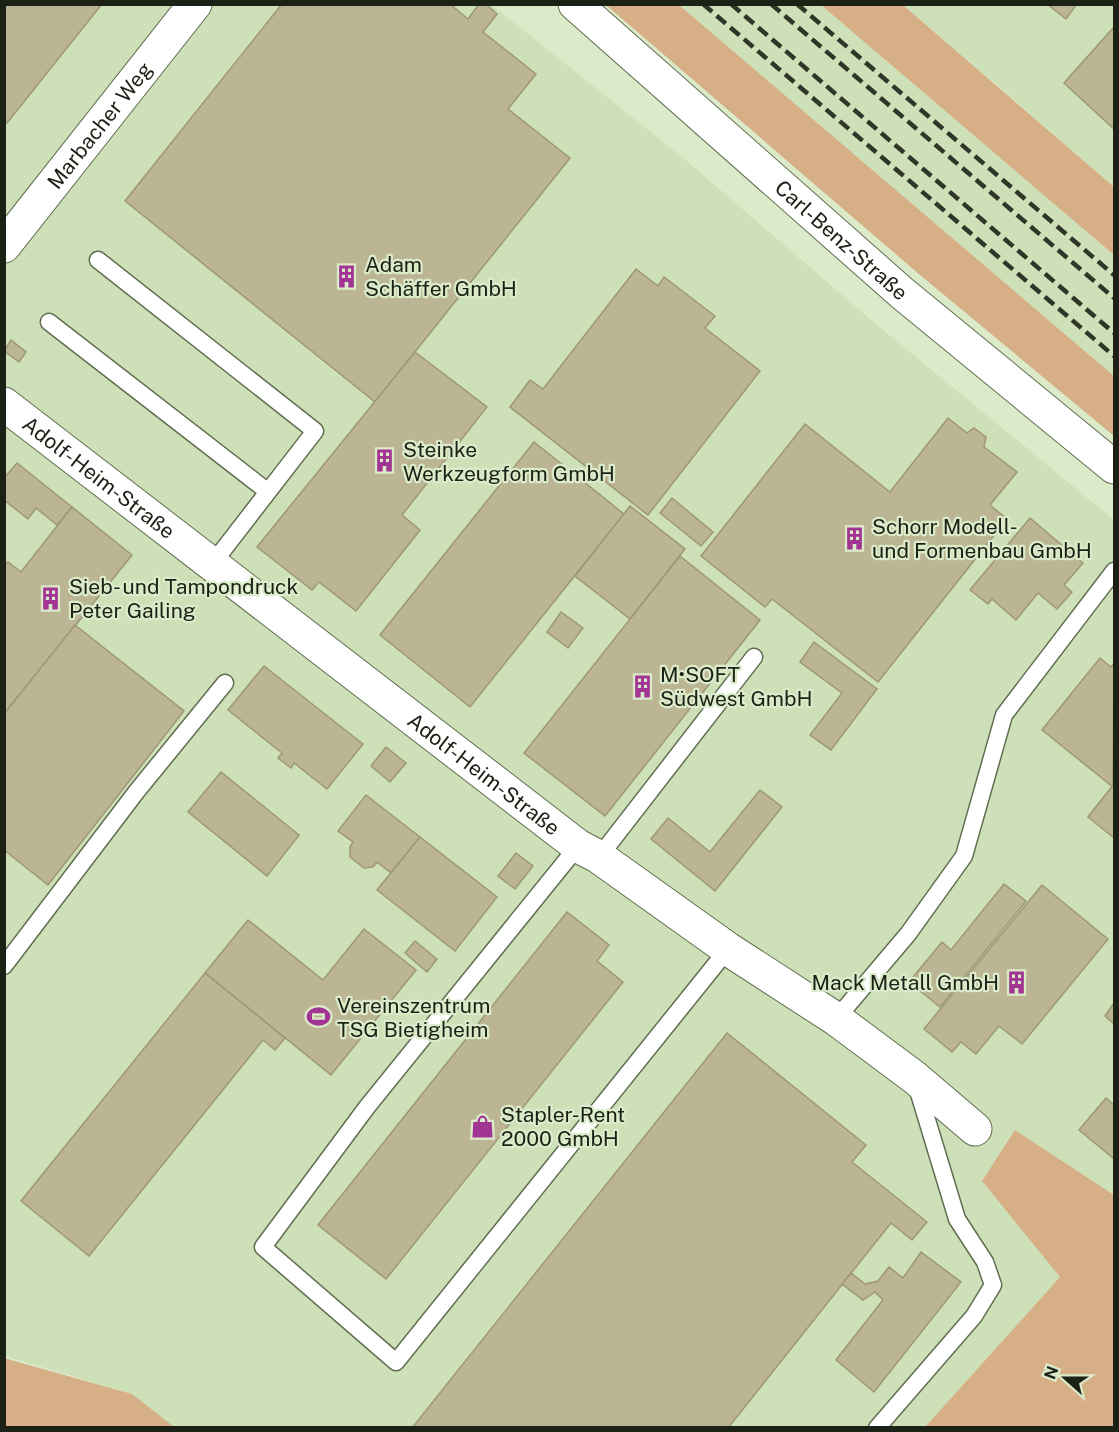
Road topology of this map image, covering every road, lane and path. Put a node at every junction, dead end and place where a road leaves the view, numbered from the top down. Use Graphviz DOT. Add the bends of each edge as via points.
graph roads {
  1 [pos="195,4"];
  2 [pos="575,4"];
  3 [pos="4,246"];
  4 [pos="98,260"];
  5 [pos="49,322"];
  6 [pos="4,404"];
  7 [pos="1114,467"];
  8 [pos="267,491"];
  9 [pos="213,563"];
  10 [pos="1114,571"];
  11 [pos="754,657"];
  12 [pos="225,683"];
  13 [pos="589,851"];
  14 [pos="728,949"];
  15 [pos="4,966"];
  16 [pos="836,1019"];
  17 [pos="914,1077"];
  18 [pos="975,1129"];
  19 [pos="877,1428"];
  1 -- 3 [label="street, Marbacher Weg"];
  2 -- 7 [label="street, Carl-Benz-Straße" via="902,293"];
  4 -- 8 [label="lane" via="315,431"];
  5 -- 8 [label="lane"];
  6 -- 9 [label="street, Adolf-Heim-Straße"];
  8 -- 9 [label="lane"];
  9 -- 13 [label="street, Adolf-Heim-Straße"];
  10 -- 16 [label="lane" via="1004,715 964,856 908,934"];
  11 -- 13 [label="lane"];
  12 -- 15 [label="lane"];
  13 -- 14 [label="street, Adolf-Heim-Straße"];
  13 -- 14 [label="lane" via="367,1107 263,1247 396,1362"];
  14 -- 16 [label="street, Adolf-Heim-Straße"];
  16 -- 17 [label="street, Adolf-Heim-Straße"];
  17 -- 18 [label="street, Adolf-Heim-Straße"];
  17 -- 19 [label="lane" via="957,1219 985,1262 993,1285 974,1316"];
}
